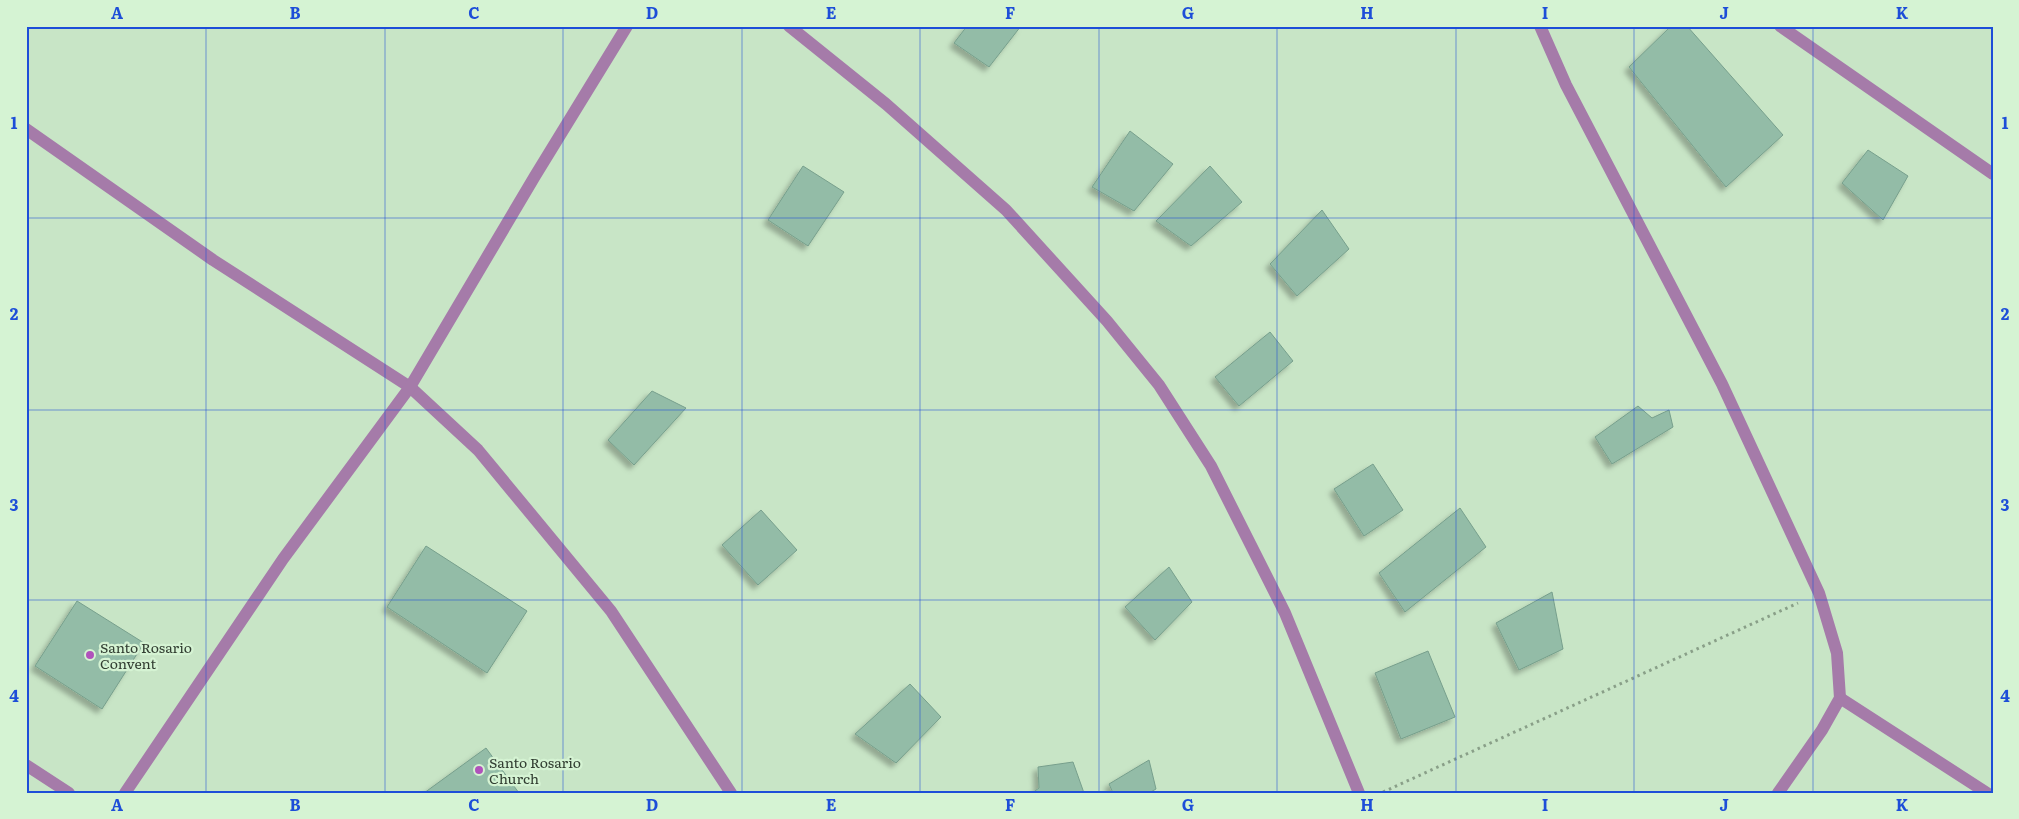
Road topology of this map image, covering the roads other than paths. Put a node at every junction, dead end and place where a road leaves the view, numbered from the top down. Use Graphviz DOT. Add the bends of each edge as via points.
graph roads {
  1 [pos="627,26"];
  2 [pos="789,26"];
  3 [pos="1540,26"];
  4 [pos="1780,26"];
  5 [pos="26,129"];
  6 [pos="1993,174"];
  7 [pos="410,387"];
  8 [pos="1840,698"];
  9 [pos="26,765"];
  10 [pos="69,793"];
  11 [pos="125,793"];
  12 [pos="731,793"];
  13 [pos="1359,793"];
  14 [pos="1778,793"];
  15 [pos="1986,793"];
  1 -- 7 [label="street"];
  2 -- 13 [label="street" via="886,104 1006,210 1107,321 1159,385 1211,466 1285,613"];
  3 -- 8 [label="street" via="1566,85 1722,384 1819,593 1837,653"];
  4 -- 6 [label="street"];
  5 -- 7 [label="street" via="213,260"];
  7 -- 11 [label="street" via="283,560"];
  7 -- 12 [label="street" via="478,450 610,611"];
  8 -- 14 [label="street" via="1817,738"];
  8 -- 15 [label="street"];
  9 -- 10 [label="street"];
}
